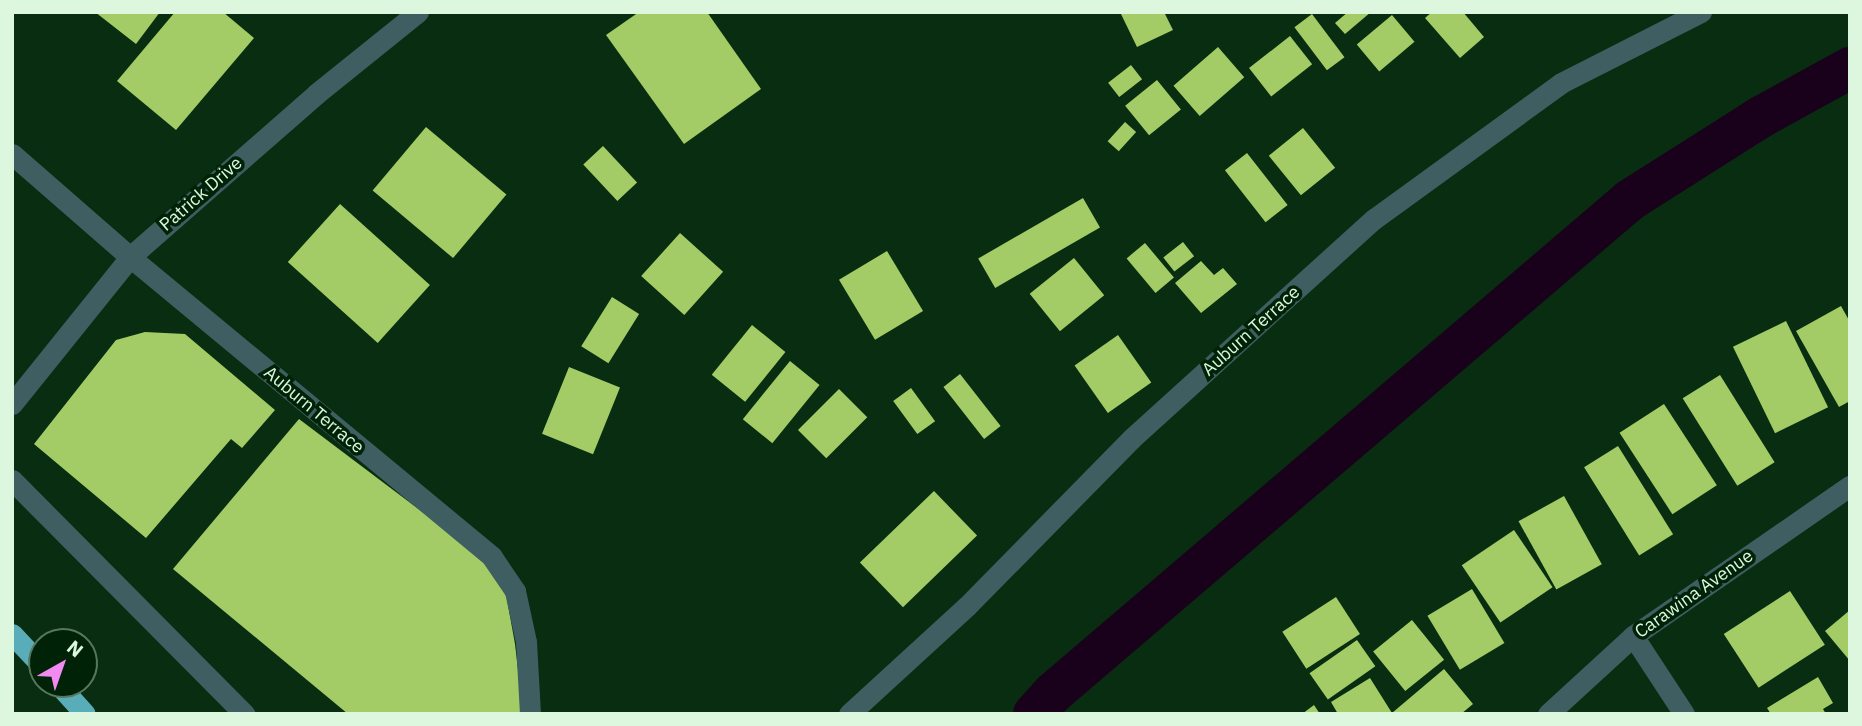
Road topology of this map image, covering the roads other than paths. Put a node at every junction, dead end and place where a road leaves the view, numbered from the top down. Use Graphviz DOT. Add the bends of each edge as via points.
graph roads {
  1 [pos="418,12"];
  2 [pos="1701,12"];
  3 [pos="12,154"];
  4 [pos="130,257"];
  5 [pos="12,404"];
  6 [pos="12,481"];
  7 [pos="1850,486"];
  8 [pos="12,634"];
  9 [pos="1633,636"];
  10 [pos="28,651"];
  11 [pos="71,698"];
  12 [pos="237,711"];
  13 [pos="85,714"];
  14 [pos="530,714"];
  15 [pos="849,714"];
  16 [pos="1548,714"];
  17 [pos="1684,714"];
  1 -- 4 [label="street, Patrick Drive" via="316,94"];
  2 -- 15 [label="street, Auburn Terrace" via="1561,83 1374,219 1131,439 967,606"];
  3 -- 4 [label="street, Auburn Terrace"];
  4 -- 5 [label="street, Patrick Drive"];
  4 -- 14 [label="street, Auburn Terrace" via="492,557 515,591 526,642"];
  6 -- 12 [label="street"];
  7 -- 9 [label="street, Carawina Avenue"];
  8 -- 10 [label="highway"];
  9 -- 16 [label="street, Carawina Avenue"];
  9 -- 17 [label="street"];
  11 -- 13 [label="highway"];
}
